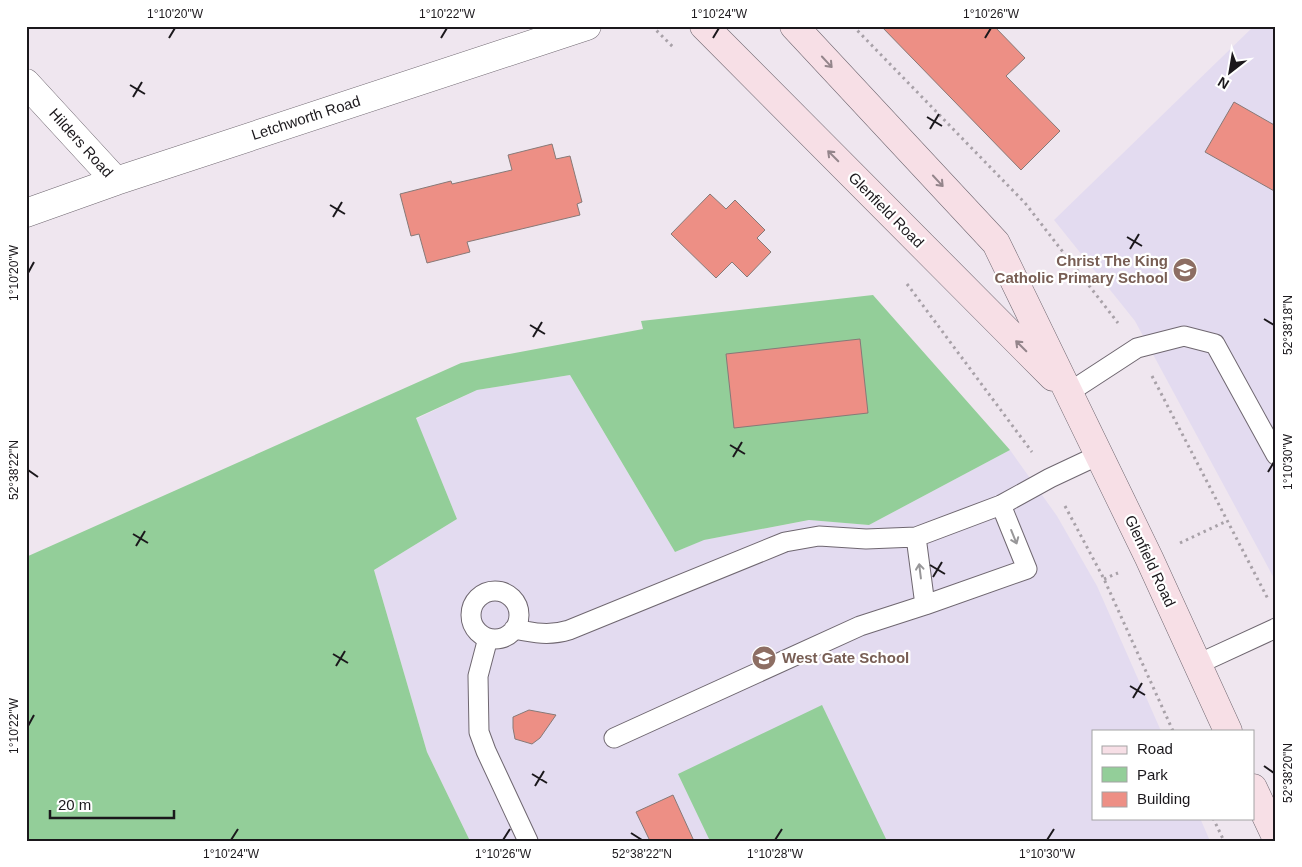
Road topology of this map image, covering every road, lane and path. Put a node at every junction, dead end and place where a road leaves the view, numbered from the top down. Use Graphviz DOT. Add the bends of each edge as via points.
graph roads {
  1 [pos="587,26"];
  2 [pos="652,26"];
  3 [pos="704,26"];
  4 [pos="794,26"];
  5 [pos="853,26"];
  6 [pos="673,47"];
  7 [pos="26,82"];
  8 [pos="116,181"];
  9 [pos="26,213"];
  10 [pos="904,279"];
  11 [pos="1137,348"];
  12 [pos="1068,393"];
  13 [pos="1099,455"];
  14 [pos="1276,455"];
  15 [pos="1050,478"];
  16 [pos="1001,505"];
  17 [pos="1227,521"];
  18 [pos="916,537"];
  19 [pos="1149,558"];
  20 [pos="1271,604"];
  21 [pos="925,605"];
  22 [pos="1276,628"];
  23 [pos="514,629"];
  24 [pos="488,638"];
  25 [pos="1198,664"];
  26 [pos="1173,730"];
  27 [pos="1228,730"];
  28 [pos="614,738"];
  29 [pos="1254,790"];
  30 [pos="1214,820"];
  31 [pos="1276,837"];
  32 [pos="528,841"];
  33 [pos="1224,841"];
  1 -- 8 [label="street, Letchworth Road"];
  2 -- 6 [label="path"];
  12 -- 3 [label="street, Glenfield Road, one-way"];
  4 -- 12 [label="street, Glenfield Road, one-way" via="996,243"];
  5 -- 11 [label="path" via="1026,203"];
  7 -- 8 [label="street, Hilders Road"];
  8 -- 9 [label="street, Letchworth Road"];
  10 -- 15 [label="path"];
  11 -- 12 [label="lane"];
  11 -- 14 [label="lane" via="1184,336 1215,344"];
  11 -- 17 [label="path"];
  12 -- 13 [label="street, Glenfield Road"];
  13 -- 15 [label="lane"];
  13 -- 19 [label="street, Glenfield Road"];
  15 -- 16 [label="lane"];
  15 -- 26 [label="path" via="1104,579"];
  16 -- 18 [label="lane"];
  16 -- 21 [label="lane, one-way" via="1028,569"];
  17 -- 19 [label="path"];
  17 -- 20 [label="path"];
  21 -- 18 [label="lane, one-way"];
  18 -- 23 [label="lane" via="866,539 819,536 784,542 569,630 540,634"];
  19 -- 25 [label="street, Glenfield Road"];
  21 -- 28 [label="lane" via="860,626"];
  22 -- 25 [label="lane"];
  23 -- 24 [label="lane" via="504,638"];
  23 -- 24 [label="lane" via="519,619 516,604 498,592 483,595 477,600 472,614 475,628"];
  24 -- 32 [label="lane" via="478,676 479,732"];
  25 -- 27 [label="street, Glenfield Road"];
  29 -- 31 [label="street"];
  30 -- 33 [label="path"];
}
